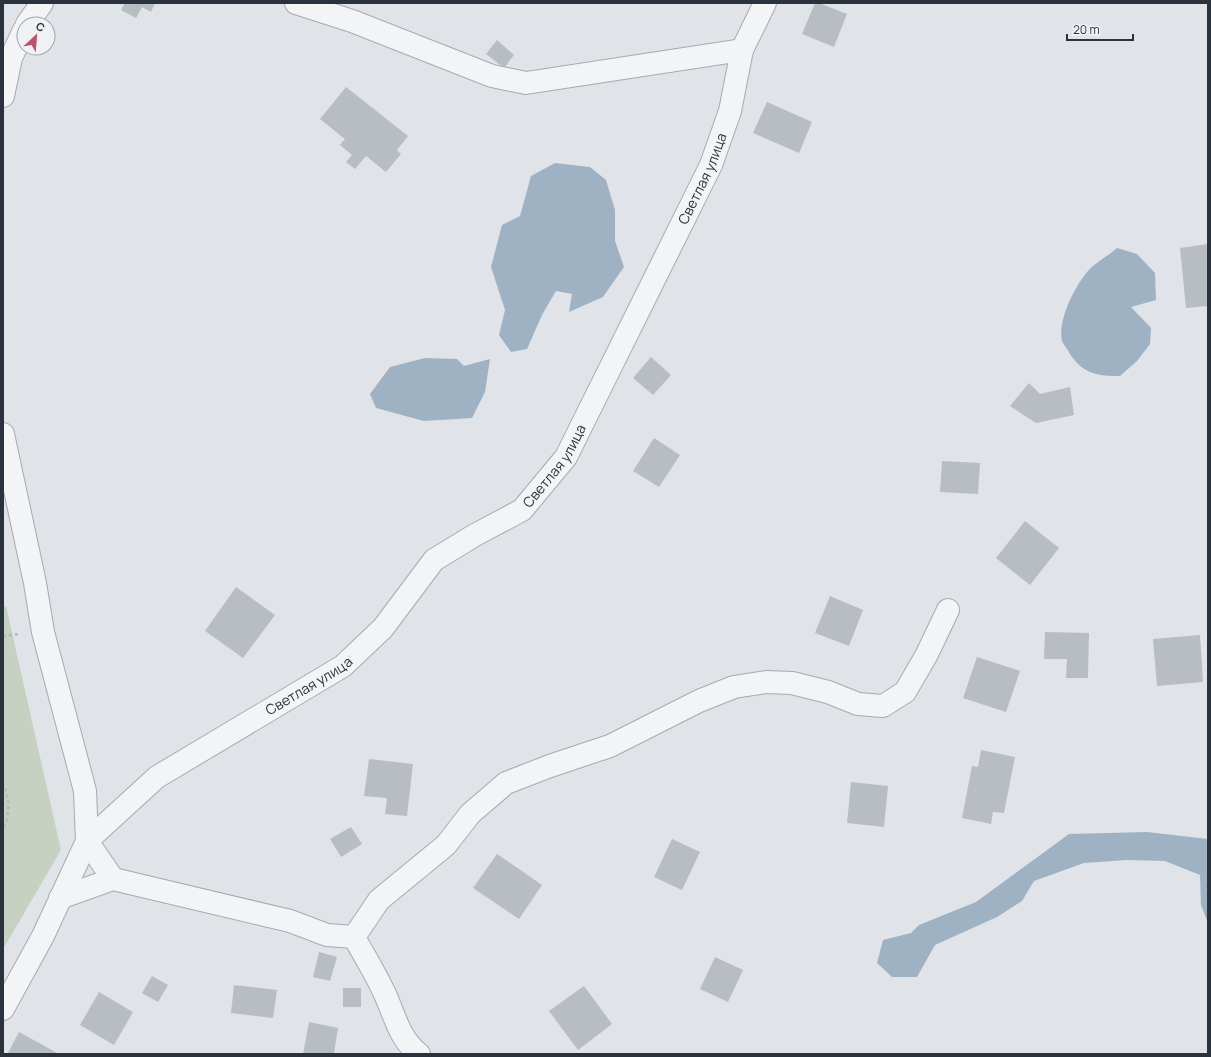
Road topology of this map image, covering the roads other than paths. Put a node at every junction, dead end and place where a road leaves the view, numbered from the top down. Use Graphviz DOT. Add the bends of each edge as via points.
graph roads {
  1 [pos="42,3"];
  2 [pos="296,3"];
  3 [pos="765,3"];
  4 [pos="33,16"];
  5 [pos="16,47"];
  6 [pos="742,50"];
  7 [pos="4,86"];
  8 [pos="3,434"];
  9 [pos="948,610"];
  10 [pos="87,841"];
  11 [pos="113,879"];
  12 [pos="60,898"];
  13 [pos="354,937"];
  14 [pos="3,1008"];
  15 [pos="419,1054"];
  1 -- 4 [label="street"];
  2 -- 6 [label="street" via="352,21 492,76 526,83"];
  3 -- 6 [label="street, Светлая улица"];
  5 -- 7 [label="street"];
  6 -- 10 [label="street, Светлая улица" via="730,111 711,165 566,457 522,510 434,560 383,628 343,666 158,777"];
  8 -- 10 [label="street" via="43,632 85,791"];
  9 -- 13 [label="street" via="905,692 883,706 858,704 828,692 792,683 766,682 734,687 699,701 610,746 506,783 470,814 446,846 379,900"];
  10 -- 11 [label="street"];
  10 -- 12 [label="street"];
  11 -- 12 [label="street"];
  11 -- 13 [label="street" via="290,921 327,935"];
  12 -- 14 [label="street" via="43,936"];
  13 -- 15 [label="street" via="398,1027"];
}
